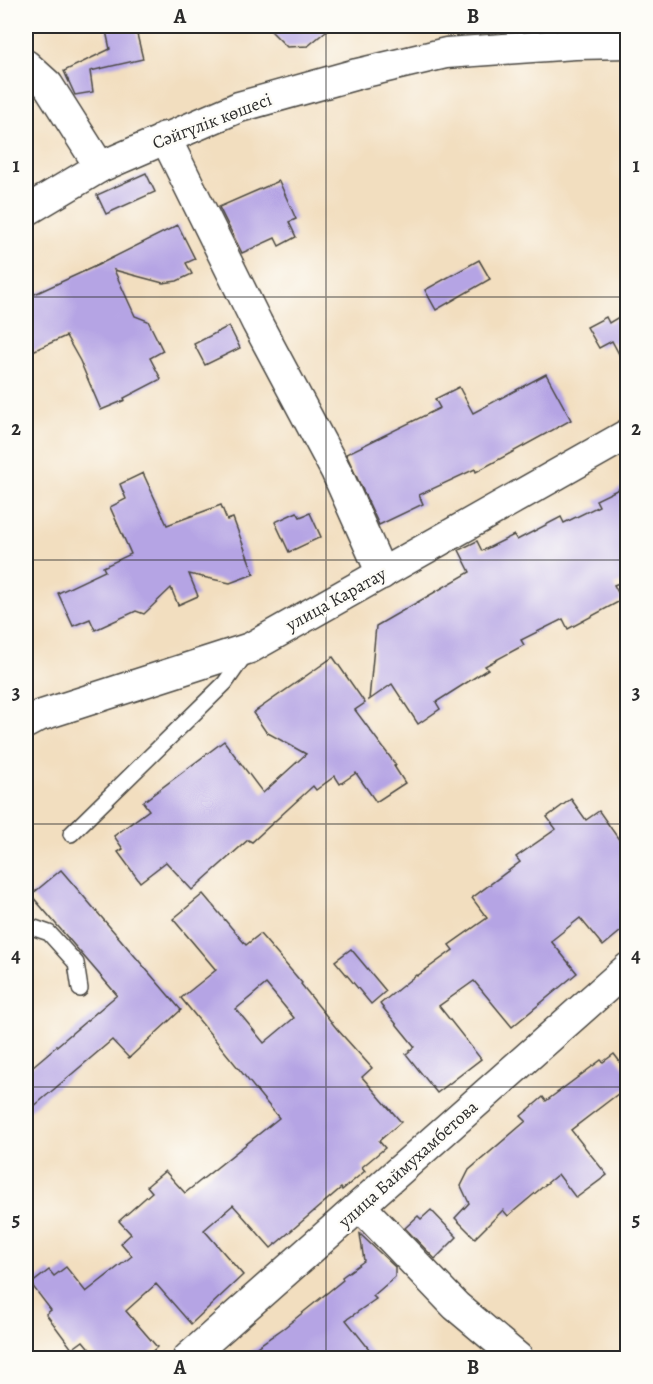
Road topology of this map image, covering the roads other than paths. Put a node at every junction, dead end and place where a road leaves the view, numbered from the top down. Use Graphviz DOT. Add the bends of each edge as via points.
graph roads {
  1 [pos="627,43"];
  2 [pos="26,64"];
  3 [pos="165,138"];
  4 [pos="100,167"];
  5 [pos="26,210"];
  6 [pos="627,434"];
  7 [pos="382,574"];
  8 [pos="250,648"];
  9 [pos="26,723"];
  10 [pos="71,834"];
  11 [pos="26,925"];
  12 [pos="627,968"];
  13 [pos="80,989"];
  14 [pos="360,1206"];
  15 [pos="188,1359"];
  16 [pos="518,1359"];
  1 -- 3 [label="street, Сәйгүлік көшесі" via="446,53 239,107"];
  2 -- 4 [label="street" via="48,86"];
  3 -- 4 [label="street, Сәйгүлік көшесі"];
  3 -- 7 [label="street" via="336,471"];
  4 -- 5 [label="street, Сәйгүлік көшесі"];
  6 -- 7 [label="street, улица Каратау"];
  7 -- 8 [label="street, улица Каратау"];
  8 -- 9 [label="street, улица Каратау"];
  8 -- 10 [label="lane" via="225,683"];
  11 -- 13 [label="lane" via="49,933 76,963"];
  12 -- 14 [label="street, улица Баймухамбетова"];
  14 -- 15 [label="street, улица Баймухамбетова"];
  14 -- 16 [label="street" via="456,1306"];
}
